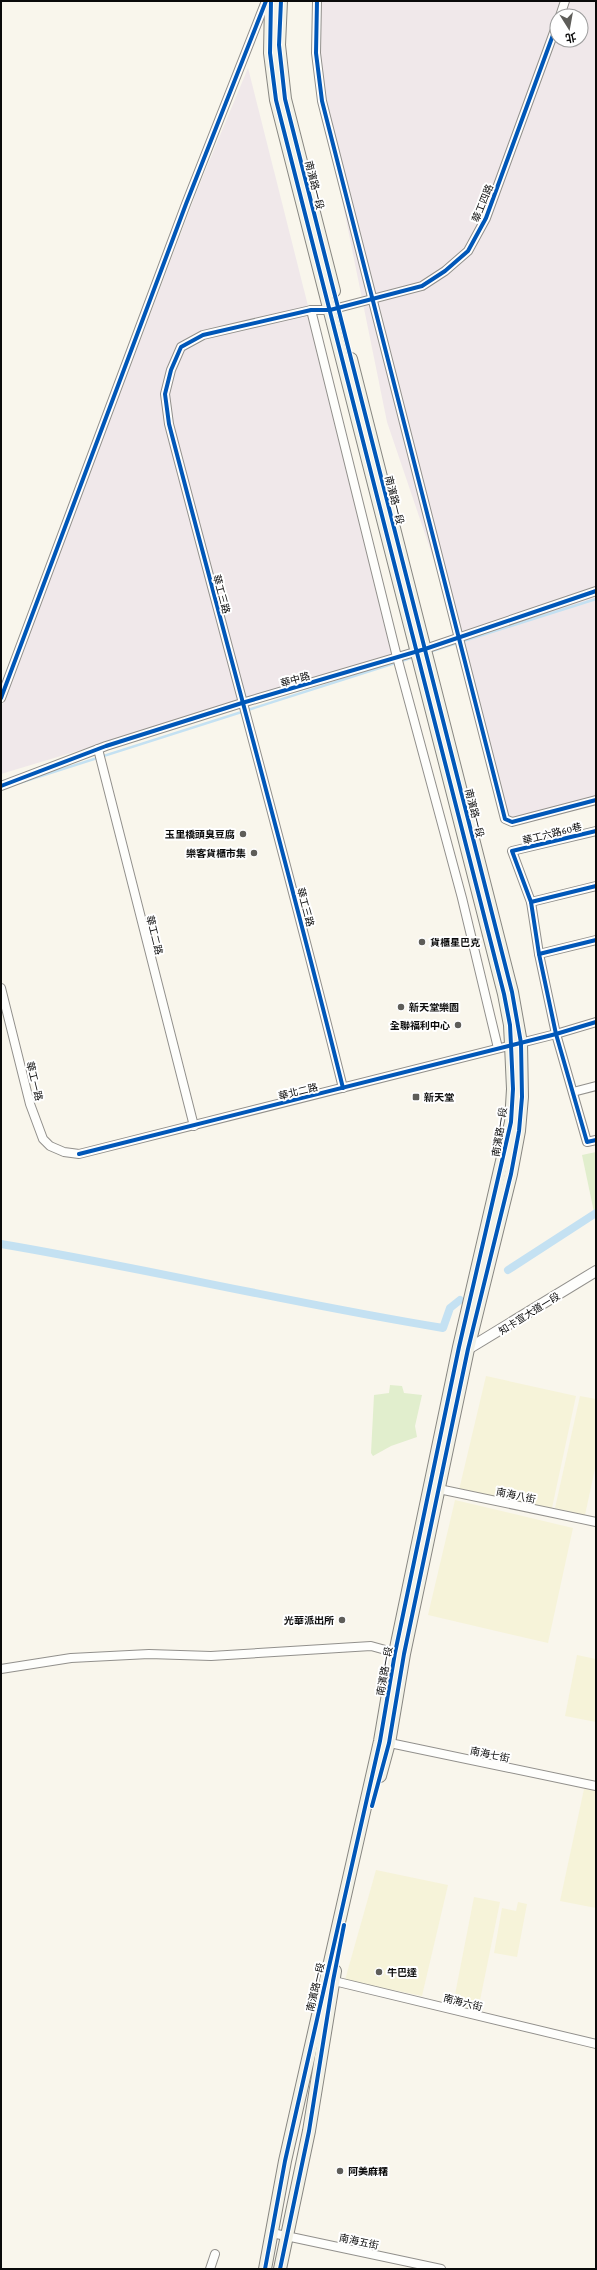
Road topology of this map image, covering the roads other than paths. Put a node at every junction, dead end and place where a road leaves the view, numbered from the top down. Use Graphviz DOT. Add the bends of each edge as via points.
graph roads {
  1 [pos="266,1"];
  2 [pos="271,1"];
  3 [pos="281,1"];
  4 [pos="317,1"];
  5 [pos="549,46"];
  6 [pos="374,298"];
  7 [pos="334,308"];
  8 [pos="311,310"];
  9 [pos="596,591"];
  10 [pos="460,637"];
  11 [pos="421,650"];
  12 [pos="397,656"];
  13 [pos="1,698"];
  14 [pos="242,703"];
  15 [pos="98,749"];
  16 [pos="2,788"];
  17 [pos="596,800"];
  18 [pos="596,831"];
  19 [pos="596,886"];
  20 [pos="530,902"];
  21 [pos="596,940"];
  22 [pos="539,954"];
  23 [pos="1,988"];
  24 [pos="596,1022"];
  25 [pos="556,1034"];
  26 [pos="516,1044"];
  27 [pos="498,1048"];
  28 [pos="596,1086"];
  29 [pos="343,1088"];
  30 [pos="573,1092"];
  31 [pos="194,1126"];
  32 [pos="596,1140"];
  33 [pos="79,1154"];
  34 [pos="596,1271"];
  35 [pos="464,1348"];
  36 [pos="435,1488"];
  37 [pos="596,1522"];
  38 [pos="400,1654"];
  39 [pos="1,1669"];
  40 [pos="385,1742"];
  41 [pos="596,1786"];
  42 [pos="329,1980"];
  43 [pos="596,2044"];
  44 [pos="272,2233"];
  45 [pos="287,2236"];
  46 [pos="214,2254"];
  47 [pos="210,2269"];
  48 [pos="265,2269"];
  49 [pos="280,2269"];
  50 [pos="441,2269"];
  1 -- 13 [label="street" via="178,225"];
  2 -- 7 [label="main road, 南濱路一段" via="270,53 276,100"];
  3 -- 7 [label="main road, 南濱路一段" via="279,45 285,99"];
  4 -- 6 [label="street" via="316,53 322,101"];
  5 -- 6 [label="street, 華工四路" via="486,218 468,251 422,286"];
  6 -- 7 [label="street, 華工四路"];
  6 -- 10 [label="street"];
  7 -- 8 [label="street, 華工三路"];
  7 -- 11 [label="main road, 南濱路一段"];
  8 -- 12 [label="street"];
  8 -- 14 [label="street, 華工三路" via="203,335 181,347 171,370 165,394 169,424"];
  9 -- 10 [label="street, 華中路"];
  10 -- 11 [label="street, 華中路"];
  10 -- 17 [label="street" via="505,819 512,822"];
  11 -- 12 [label="street, 華中路"];
  11 -- 26 [label="main road, 南濱路一段"];
  12 -- 14 [label="street, 華中路"];
  12 -- 27 [label="street" via="462,898"];
  14 -- 15 [label="street, 華中路"];
  14 -- 29 [label="street, 華工三路" via="302,922"];
  15 -- 16 [label="street, 華中路"];
  15 -- 31 [label="street, 華工二路"];
  18 -- 20 [label="street, 華工六路60巷" via="512,851"];
  19 -- 20 [label="street"];
  20 -- 22 [label="street"];
  21 -- 22 [label="street"];
  22 -- 25 [label="street"];
  23 -- 33 [label="street, 華工一路" via="30,1104 43,1139 50,1146 64,1152"];
  24 -- 25 [label="street, 華北二路"];
  25 -- 26 [label="street, 華北二路"];
  25 -- 30 [label="street"];
  26 -- 27 [label="street, 華北二路"];
  26 -- 35 [label="main road, 南濱路一段" via="522,1097 519,1131 511,1174"];
  27 -- 29 [label="street, 華北二路"];
  28 -- 30 [label="street"];
  29 -- 31 [label="street, 華北二路"];
  30 -- 32 [label="street" via="587,1142"];
  31 -- 33 [label="street, 華北二路"];
  34 -- 35 [label="street, 知卡宣大道一段"];
  35 -- 36 [label="main road, 南濱路一段"];
  36 -- 37 [label="street, 南海八街"];
  36 -- 38 [label="main road, 南濱路一段"];
  38 -- 39 [label="street" via="371,1646 211,1656 149,1654 71,1658"];
  38 -- 40 [label="main road, 南濱路一段"];
  40 -- 41 [label="street, 南海七街"];
  40 -- 42 [label="main road, 南濱路一段"];
  42 -- 43 [label="street, 南海六街"];
  42 -- 44 [label="main road, 南濱路一段" via="285,2160"];
  42 -- 45 [label="main road, 南濱路一段" via="309,2131"];
  44 -- 45 [label="street, 南海五街"];
  44 -- 48 [label="main road, 南濱路一段"];
  45 -- 49 [label="main road, 南濱路一段"];
  45 -- 50 [label="street, 南海五街"];
  46 -- 47 [label="street"];
}
